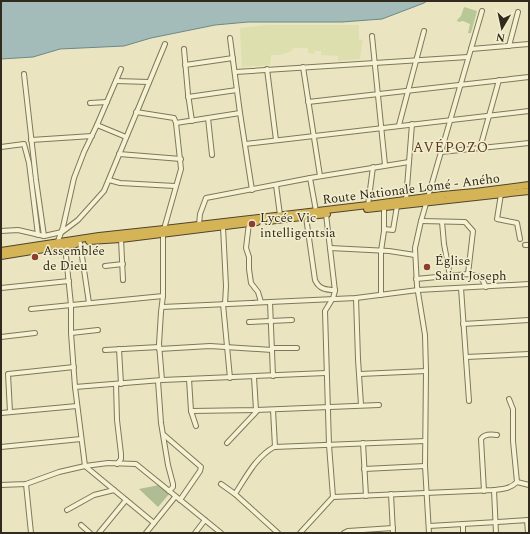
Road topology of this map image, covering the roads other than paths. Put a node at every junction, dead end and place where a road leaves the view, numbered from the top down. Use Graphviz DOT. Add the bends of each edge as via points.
graph roads {
  1 [pos="482,11"];
  2 [pos="518,12"];
  3 [pos="424,31"];
  4 [pos="372,36"];
  5 [pos="230,38"];
  6 [pos="165,44"];
  7 [pos="529,44"];
  8 [pos="509,46"];
  9 [pos="184,49"];
  10 [pos="471,49"];
  11 [pos="468,57"];
  12 [pos="233,58"];
  13 [pos="416,60"];
  14 [pos="374,63"];
  15 [pos="185,65"];
  16 [pos="303,67"];
  17 [pos="121,69"];
  18 [pos="267,70"];
  19 [pos="235,72"];
  20 [pos="24,74"];
  21 [pos="529,77"];
  22 [pos="499,80"];
  23 [pos="116,81"];
  24 [pos="149,82"];
  25 [pos="460,85"];
  26 [pos="237,90"];
  27 [pos="408,91"];
  28 [pos="377,95"];
  29 [pos="188,97"];
  30 [pos="107,102"];
  31 [pos="308,102"];
  32 [pos="90,103"];
  33 [pos="529,111"];
  34 [pos="136,112"];
  35 [pos="240,114"];
  36 [pos="490,115"];
  37 [pos="208,118"];
  38 [pos="450,120"];
  39 [pos="192,121"];
  40 [pos="176,123"];
  41 [pos="412,124"];
  42 [pos="97,125"];
  43 [pos="399,125"];
  44 [pos="380,127"];
  45 [pos="92,136"];
  46 [pos="313,136"];
  47 [pos="126,137"];
  48 [pos="31,140"];
  49 [pos="276,140"];
  50 [pos="529,143"];
  51 [pos="245,144"];
  52 [pos="1,147"];
  53 [pos="480,148"];
  54 [pos="441,152"];
  55 [pos="119,154"];
  56 [pos="212,155"];
  57 [pos="181,159"];
  58 [pos="409,162"];
  59 [pos="385,166"];
  60 [pos="373,167"];
  61 [pos="320,176"];
  62 [pos="310,178"];
  63 [pos="109,180"];
  64 [pos="276,185"];
  65 [pos="529,185"];
  66 [pos="175,186"];
  67 [pos="252,190"];
  68 [pos="529,190"];
  69 [pos="501,194"];
  70 [pos="428,199"];
  71 [pos="406,200"];
  72 [pos="368,205"];
  73 [pos="397,206"];
  74 [pos="384,208"];
  75 [pos="316,211"];
  76 [pos="326,214"];
  77 [pos="280,215"];
  78 [pos="306,216"];
  79 [pos="421,221"];
  80 [pos="442,222"];
  81 [pos="249,223"];
  82 [pos="198,225"];
  83 [pos="223,227"];
  84 [pos="384,229"];
  85 [pos="1,231"];
  86 [pos="62,232"];
  87 [pos="164,232"];
  88 [pos="38,234"];
  89 [pos="44,236"];
  90 [pos="121,239"];
  91 [pos="520,239"];
  92 [pos="80,243"];
  93 [pos="55,244"];
  94 [pos="66,246"];
  95 [pos="330,248"];
  96 [pos="1,251"];
  97 [pos="381,251"];
  98 [pos="414,255"];
  99 [pos="1,256"];
  100 [pos="123,264"];
  101 [pos="105,266"];
  102 [pos="468,274"];
  103 [pos="450,276"];
  104 [pos="416,279"];
  105 [pos="123,280"];
  106 [pos="70,281"];
  107 [pos="529,284"];
  108 [pos="486,287"];
  109 [pos="1,288"];
  110 [pos="461,288"];
  111 [pos="335,290"];
  112 [pos="418,290"];
  113 [pos="381,295"];
  114 [pos="163,296"];
  115 [pos="333,298"];
  116 [pos="356,298"];
  117 [pos="260,302"];
  118 [pos="270,302"];
  119 [pos="89,303"];
  120 [pos="224,304"];
  121 [pos="71,305"];
  122 [pos="162,307"];
  123 [pos="31,309"];
  124 [pos="270,320"];
  125 [pos="292,320"];
  126 [pos="529,320"];
  127 [pos="249,322"];
  128 [pos="463,324"];
  129 [pos="98,330"];
  130 [pos="71,333"];
  131 [pos="36,334"];
  132 [pos="1,336"];
  133 [pos="227,347"];
  134 [pos="118,348"];
  135 [pos="159,348"];
  136 [pos="297,348"];
  137 [pos="272,349"];
  138 [pos="105,350"];
  139 [pos="529,354"];
  140 [pos="466,358"];
  141 [pos="74,367"];
  142 [pos="426,371"];
  143 [pos="326,373"];
  144 [pos="360,374"];
  145 [pos="273,376"];
  146 [pos="254,377"];
  147 [pos="230,378"];
  148 [pos="189,379"];
  149 [pos="160,381"];
  150 [pos="116,384"];
  151 [pos="121,384"];
  152 [pos="75,387"];
  153 [pos="509,399"];
  154 [pos="469,401"];
  155 [pos="361,405"];
  156 [pos="378,405"];
  157 [pos="77,406"];
  158 [pos="327,407"];
  159 [pos="257,410"];
  160 [pos="273,410"];
  161 [pos="191,411"];
  162 [pos="10,412"];
  163 [pos="1,413"];
  164 [pos="196,426"];
  165 [pos="164,434"];
  166 [pos="497,435"];
  167 [pos="81,438"];
  168 [pos="425,441"];
  169 [pos="227,443"];
  170 [pos="363,443"];
  171 [pos="329,445"];
  172 [pos="1,447"];
  173 [pos="275,447"];
  174 [pos="117,464"];
  175 [pos="85,466"];
  176 [pos="425,466"];
  177 [pos="364,469"];
  178 [pos="517,482"];
  179 [pos="26,484"];
  180 [pos="221,484"];
  181 [pos="1,485"];
  182 [pos="529,485"];
  183 [pos="114,490"];
  184 [pos="484,490"];
  185 [pos="494,490"];
  186 [pos="169,491"];
  187 [pos="427,493"];
  188 [pos="234,494"];
  189 [pos="391,494"];
  190 [pos="366,496"];
  191 [pos="175,497"];
  192 [pos="333,497"];
  193 [pos="126,500"];
  194 [pos="180,500"];
  195 [pos="67,510"];
  196 [pos="205,520"];
  197 [pos="528,520"];
  198 [pos="496,522"];
  199 [pos="154,523"];
  200 [pos="81,525"];
  201 [pos="463,525"];
  202 [pos="429,526"];
  203 [pos="393,528"];
  204 [pos="359,531"];
  205 [pos="31,533"];
  206 [pos="90,533"];
  207 [pos="99,533"];
  208 [pos="146,533"];
  209 [pos="195,533"];
  210 [pos="220,533"];
  211 [pos="278,533"];
  212 [pos="300,533"];
  213 [pos="344,533"];
  214 [pos="393,533"];
  215 [pos="429,533"];
  216 [pos="463,533"];
  217 [pos="496,533"];
  218 [pos="528,533"];
  1 -- 10 [label="street"];
  2 -- 8 [label="street"];
  3 -- 13 [label="street"];
  4 -- 14 [label="street"];
  5 -- 12 [label="street"];
  6 -- 24 [label="street"];
  7 -- 8 [label="street"];
  8 -- 10 [label="street"];
  9 -- 15 [label="street"];
  10 -- 11 [label="street"];
  11 -- 13 [label="street"];
  11 -- 25 [label="street"];
  12 -- 15 [label="street"];
  12 -- 19 [label="street"];
  13 -- 14 [label="street"];
  13 -- 27 [label="street"];
  14 -- 16 [label="street"];
  14 -- 28 [label="street"];
  15 -- 29 [label="street"];
  16 -- 18 [label="street"];
  16 -- 31 [label="street"];
  17 -- 23 [label="street"];
  18 -- 19 [label="street"];
  18 -- 49 [label="street"];
  19 -- 26 [label="street"];
  20 -- 48 [label="street"];
  21 -- 22 [label="street"];
  22 -- 25 [label="street"];
  22 -- 36 [label="street"];
  23 -- 24 [label="street"];
  23 -- 30 [label="street"];
  24 -- 34 [label="street"];
  25 -- 27 [label="street"];
  25 -- 38 [label="street"];
  26 -- 29 [label="street"];
  26 -- 35 [label="street"];
  27 -- 28 [label="street"];
  27 -- 43 [label="street"];
  28 -- 31 [label="street"];
  28 -- 44 [label="street"];
  29 -- 39 [label="street"];
  30 -- 32 [label="street"];
  30 -- 42 [label="street"];
  31 -- 46 [label="street"];
  33 -- 36 [label="street"];
  34 -- 40 [label="street" via="174,118"];
  34 -- 47 [label="street"];
  35 -- 37 [label="street"];
  35 -- 51 [label="street"];
  36 -- 38 [label="street"];
  36 -- 53 [label="street"];
  37 -- 39 [label="street"];
  37 -- 56 [label="street"];
  38 -- 41 [label="street"];
  38 -- 54 [label="street"];
  39 -- 40 [label="street"];
  40 -- 57 [label="street"];
  41 -- 43 [label="street"];
  41 -- 58 [label="street"];
  42 -- 45 [label="street"];
  42 -- 47 [label="street"];
  43 -- 44 [label="street"];
  44 -- 46 [label="street"];
  44 -- 59 [label="street"];
  45 -- 48 [label="street"];
  45 -- 86 [label="street" via="74,178"];
  46 -- 49 [label="street"];
  46 -- 61 [label="street"];
  47 -- 55 [label="street"];
  48 -- 89 [label="street"];
  49 -- 51 [label="street"];
  50 -- 53 [label="street"];
  51 -- 67 [label="street"];
  52 -- 88 [label="street" via="24,144 29,163"];
  53 -- 54 [label="street"];
  54 -- 70 [label="street"];
  55 -- 57 [label="street"];
  55 -- 63 [label="street"];
  57 -- 66 [label="street" via="181,169"];
  58 -- 59 [label="street"];
  58 -- 71 [label="street"];
  59 -- 60 [label="street"];
  60 -- 61 [label="street"];
  60 -- 72 [label="street"];
  61 -- 62 [label="street"];
  62 -- 64 [label="street"];
  62 -- 75 [label="street"];
  63 -- 66 [label="street"];
  63 -- 86 [label="street" via="104,191 88,209 72,226"];
  64 -- 67 [label="street"];
  64 -- 77 [label="street"];
  65 -- 70 [label="highway, Route Nationale Lomé - Aného"];
  66 -- 87 [label="street"];
  67 -- 82 [label="street" via="206,198"];
  68 -- 69 [label="highway, Route Nationale Lomé - Aného"];
  69 -- 70 [label="highway, Route Nationale Lomé - Aného"];
  69 -- 91 [label="street" via="497,218 517,223"];
  70 -- 71 [label="highway, Route Nationale Lomé - Aného"];
  70 -- 73 [label="highway, Route Nationale Lomé - Aného"];
  70 -- 79 [label="street"];
  71 -- 72 [label="highway, Route Nationale Lomé - Aného"];
  72 -- 75 [label="highway, Route Nationale Lomé - Aného"];
  73 -- 74 [label="highway, Route Nationale Lomé - Aného"];
  73 -- 84 [label="street" via="393,230"];
  74 -- 76 [label="highway, Route Nationale Lomé - Aného"];
  74 -- 84 [label="street"];
  75 -- 77 [label="highway, Route Nationale Lomé - Aného"];
  76 -- 78 [label="highway, Route Nationale Lomé - Aného"];
  76 -- 95 [label="street"];
  77 -- 82 [label="highway, Route Nationale Lomé - Aného"];
  78 -- 81 [label="highway, Route Nationale Lomé - Aného"];
  78 -- 111 [label="street" via="315,280 320,288"];
  79 -- 80 [label="street"];
  79 -- 98 [label="street"];
  80 -- 102 [label="street" via="465,222 473,231"];
  80 -- 103 [label="street"];
  81 -- 83 [label="highway, Route Nationale Lomé - Aného"];
  81 -- 117 [label="street" via="246,248 251,283 258,292"];
  82 -- 87 [label="highway, Route Nationale Lomé - Aného"];
  83 -- 87 [label="highway, Route Nationale Lomé - Aného"];
  83 -- 120 [label="street" via="226,286"];
  84 -- 97 [label="street"];
  85 -- 88 [label="street" via="18,230"];
  86 -- 89 [label="street"];
  86 -- 93 [label="street"];
  87 -- 90 [label="highway, Route Nationale Lomé - Aného"];
  87 -- 93 [label="highway, Route Nationale Lomé - Aného" via="99,236"];
  87 -- 114 [label="street"];
  88 -- 89 [label="street"];
  90 -- 92 [label="highway, Route Nationale Lomé - Aného"];
  90 -- 100 [label="street"];
  92 -- 94 [label="highway, Route Nationale Lomé - Aného"];
  92 -- 119 [label="street"];
  93 -- 94 [label="highway, Route Nationale Lomé - Aného"];
  93 -- 96 [label="highway"];
  93 -- 99 [label="highway"];
  94 -- 106 [label="street"];
  95 -- 97 [label="street"];
  95 -- 111 [label="street"];
  97 -- 98 [label="street"];
  97 -- 113 [label="street"];
  98 -- 104 [label="street"];
  100 -- 101 [label="street"];
  100 -- 105 [label="street"];
  102 -- 103 [label="street"];
  102 -- 108 [label="street" via="481,277"];
  103 -- 104 [label="street"];
  104 -- 112 [label="street"];
  106 -- 109 [label="street"];
  106 -- 121 [label="street"];
  107 -- 108 [label="street"];
  108 -- 110 [label="street"];
  110 -- 112 [label="street"];
  110 -- 128 [label="street"];
  111 -- 115 [label="street"];
  112 -- 113 [label="street"];
  112 -- 142 [label="street" via="425,335"];
  113 -- 116 [label="street"];
  114 -- 119 [label="street"];
  114 -- 122 [label="street"];
  115 -- 116 [label="street"];
  115 -- 118 [label="street"];
  115 -- 143 [label="street" via="324,311"];
  116 -- 144 [label="street"];
  117 -- 118 [label="street"];
  117 -- 120 [label="street"];
  118 -- 124 [label="street"];
  119 -- 121 [label="street"];
  120 -- 122 [label="street"];
  120 -- 133 [label="street"];
  121 -- 123 [label="street"];
  121 -- 130 [label="street"];
  122 -- 135 [label="street"];
  124 -- 125 [label="street"];
  124 -- 127 [label="street"];
  124 -- 137 [label="street"];
  126 -- 128 [label="street"];
  128 -- 140 [label="street"];
  129 -- 130 [label="street"];
  130 -- 141 [label="street"];
  131 -- 132 [label="street"];
  133 -- 135 [label="street"];
  133 -- 137 [label="street"];
  133 -- 147 [label="street"];
  134 -- 135 [label="street"];
  134 -- 138 [label="street"];
  134 -- 151 [label="street"];
  135 -- 149 [label="street"];
  136 -- 137 [label="street"];
  137 -- 145 [label="street"];
  139 -- 140 [label="street"];
  140 -- 154 [label="street"];
  141 -- 152 [label="street"];
  141 -- 162 [label="street" via="8,374"];
  142 -- 144 [label="street"];
  142 -- 168 [label="street"];
  143 -- 145 [label="street"];
  143 -- 158 [label="street"];
  144 -- 155 [label="street"];
  145 -- 146 [label="street"];
  146 -- 147 [label="street"];
  146 -- 159 [label="street"];
  147 -- 148 [label="street"];
  148 -- 149 [label="street"];
  148 -- 161 [label="street"];
  149 -- 151 [label="street"];
  149 -- 165 [label="street" via="161,423"];
  150 -- 151 [label="street"];
  150 -- 152 [label="street"];
  150 -- 174 [label="street" via="121,454"];
  152 -- 157 [label="street"];
  153 -- 178 [label="street" via="513,410"];
  155 -- 156 [label="street"];
  155 -- 158 [label="street"];
  157 -- 162 [label="street"];
  157 -- 167 [label="street"];
  158 -- 160 [label="street"];
  158 -- 171 [label="street"];
  159 -- 160 [label="street"];
  159 -- 161 [label="street"];
  159 -- 169 [label="street"];
  160 -- 173 [label="street"];
  161 -- 164 [label="street"];
  162 -- 163 [label="street"];
  165 -- 186 [label="street" via="173,484"];
  165 -- 194 [label="street" via="201,467"];
  166 -- 184 [label="street" via="489,434 481,439"];
  167 -- 172 [label="street"];
  167 -- 175 [label="street"];
  168 -- 170 [label="street"];
  168 -- 176 [label="street"];
  170 -- 171 [label="street"];
  170 -- 177 [label="street"];
  171 -- 173 [label="street"];
  171 -- 192 [label="street"];
  173 -- 188 [label="street" via="257,460"];
  174 -- 175 [label="street"];
  174 -- 186 [label="street" via="141,466"];
  175 -- 179 [label="street"];
  175 -- 183 [label="street"];
  176 -- 177 [label="street"];
  176 -- 187 [label="street"];
  177 -- 190 [label="street"];
  178 -- 182 [label="street"];
  178 -- 185 [label="street" via="509,488"];
  179 -- 181 [label="street"];
  179 -- 205 [label="street"];
  180 -- 188 [label="street"];
  183 -- 193 [label="street"];
  183 -- 195 [label="street" via="94,495"];
  184 -- 185 [label="street"];
  184 -- 187 [label="street"];
  185 -- 198 [label="street"];
  186 -- 191 [label="street"];
  187 -- 189 [label="street"];
  187 -- 202 [label="street"];
  188 -- 211 [label="street"];
  189 -- 190 [label="street"];
  189 -- 203 [label="street"];
  190 -- 192 [label="street"];
  191 -- 194 [label="street"];
  191 -- 199 [label="street"];
  192 -- 212 [label="street"];
  193 -- 199 [label="street"];
  193 -- 207 [label="street"];
  194 -- 196 [label="street"];
  196 -- 209 [label="street"];
  196 -- 210 [label="street"];
  197 -- 198 [label="street"];
  197 -- 218 [label="street"];
  198 -- 201 [label="street"];
  198 -- 217 [label="street"];
  199 -- 208 [label="street"];
  200 -- 206 [label="street"];
  201 -- 202 [label="street"];
  201 -- 216 [label="street"];
  202 -- 215 [label="street"];
  203 -- 204 [label="street"];
  203 -- 214 [label="street"];
  204 -- 213 [label="street" via="348,530"];
}
